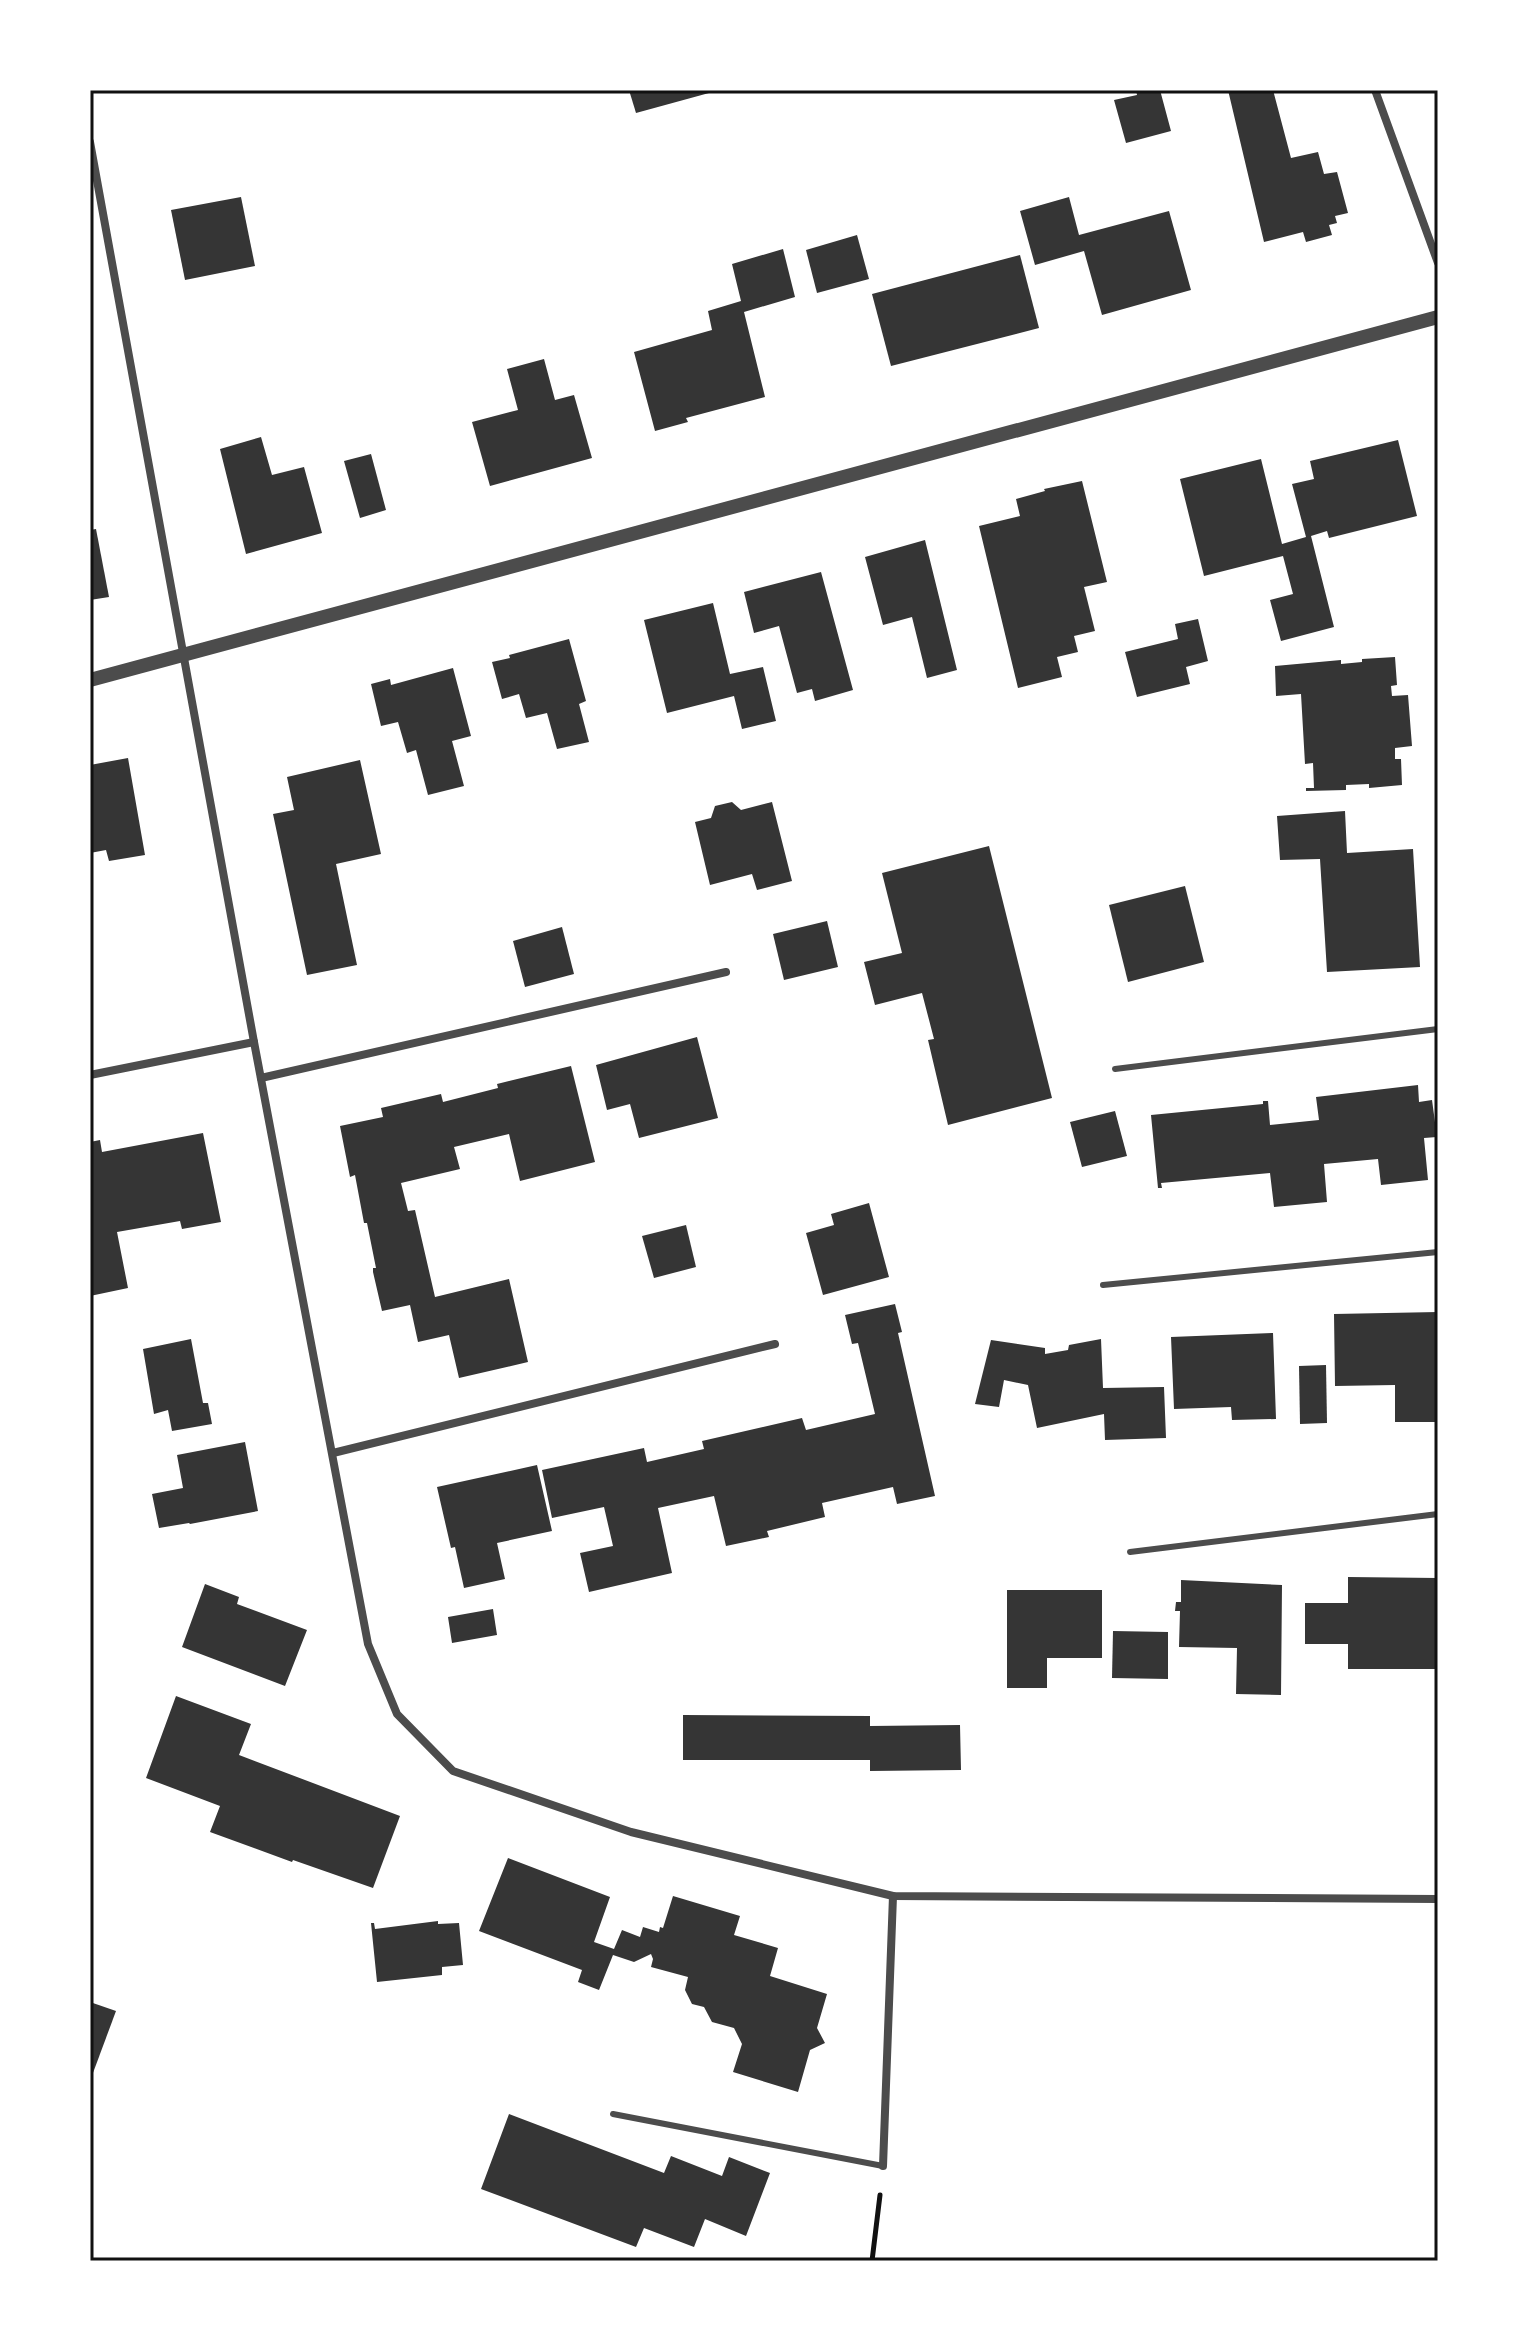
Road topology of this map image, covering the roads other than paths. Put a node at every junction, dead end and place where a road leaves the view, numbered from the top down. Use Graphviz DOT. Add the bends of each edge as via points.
graph roads {
  1 [pos="1375,90"];
  2 [pos="90,142"];
  3 [pos="1438,263"];
  4 [pos="1438,317"];
  5 [pos="184,653"];
  6 [pos="90,680"];
  7 [pos="726,972"];
  8 [pos="1438,1029"];
  9 [pos="254,1042"];
  10 [pos="1115,1069"];
  11 [pos="90,1075"];
  12 [pos="261,1078"];
  13 [pos="1438,1252"];
  14 [pos="1103,1285"];
  15 [pos="775,1344"];
  16 [pos="333,1453"];
  17 [pos="1438,1514"];
  18 [pos="1130,1552"];
  19 [pos="893,1896"];
  20 [pos="1438,1899"];
  21 [pos="613,2114"];
  22 [pos="883,2166"];
  1 -- 3 [label="street"];
  2 -- 5 [label="street"];
  4 -- 5 [label="street"];
  5 -- 6 [label="street"];
  5 -- 9 [label="street"];
  7 -- 12 [label="street"];
  8 -- 10 [label="lane"];
  9 -- 11 [label="street"];
  9 -- 12 [label="street"];
  12 -- 16 [label="street"];
  13 -- 14 [label="lane"];
  15 -- 16 [label="street"];
  16 -- 19 [label="street" via="368,1644 397,1714 453,1771 631,1832"];
  17 -- 18 [label="lane"];
  19 -- 20 [label="street"];
  19 -- 22 [label="street"];
  21 -- 22 [label="lane"];
}
